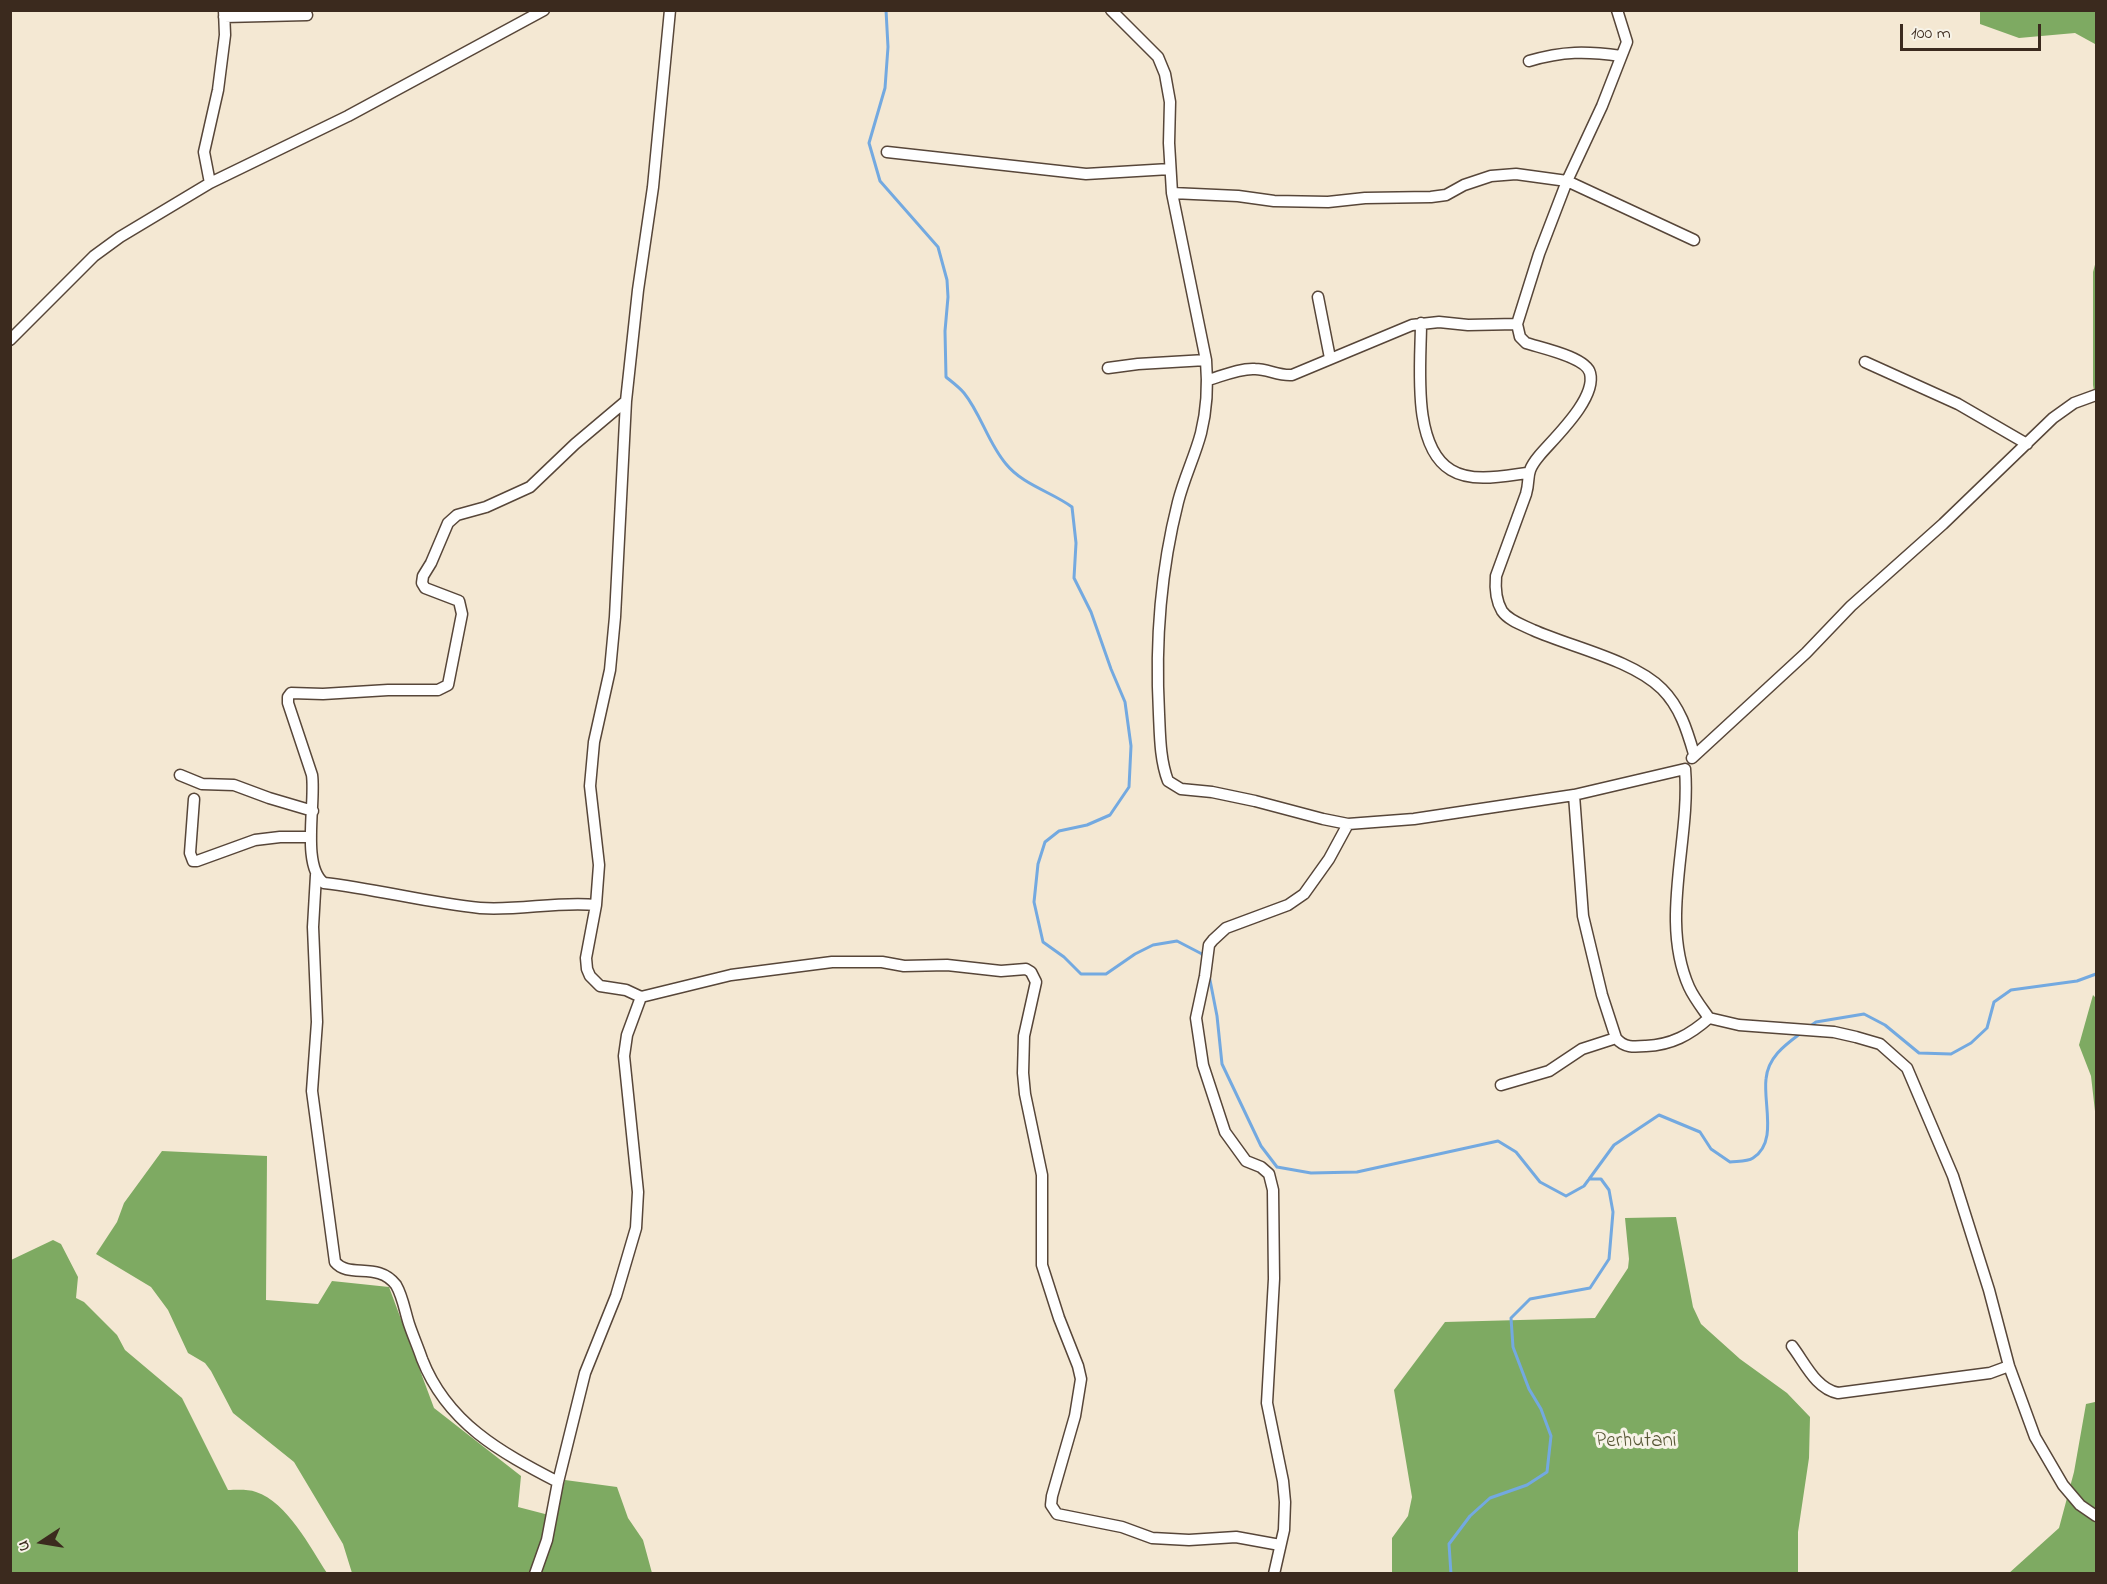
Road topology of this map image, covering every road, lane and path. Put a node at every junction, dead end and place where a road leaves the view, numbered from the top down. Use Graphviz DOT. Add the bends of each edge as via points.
graph roads {
  1 [pos="544,10"];
  2 [pos="670,10"];
  3 [pos="1111,10"];
  4 [pos="1617,10"];
  5 [pos="224,14"];
  6 [pos="307,15"];
  7 [pos="1621,56"];
  8 [pos="1529,62"];
  9 [pos="887,152"];
  10 [pos="1170,169"];
  11 [pos="1567,181"];
  12 [pos="210,183"];
  13 [pos="1172,193"];
  14 [pos="1694,240"];
  15 [pos="1318,297"];
  16 [pos="1421,323"];
  17 [pos="1517,324"];
  18 [pos="10,340"];
  19 [pos="1330,358"];
  20 [pos="1206,360"];
  21 [pos="1865,362"];
  22 [pos="1108,368"];
  23 [pos="1208,380"];
  24 [pos="2097,395"];
  25 [pos="626,401"];
  26 [pos="2027,444"];
  27 [pos="1527,473"];
  28 [pos="1694,754"];
  29 [pos="1685,769"];
  30 [pos="180,775"];
  31 [pos="1574,795"];
  32 [pos="194,799"];
  33 [pos="313,811"];
  34 [pos="1348,824"];
  35 [pos="311,837"];
  36 [pos="316,875"];
  37 [pos="596,905"];
  38 [pos="641,997"];
  39 [pos="1709,1018"];
  40 [pos="1616,1038"];
  41 [pos="1501,1085"];
  42 [pos="1792,1346"];
  43 [pos="2009,1366"];
  44 [pos="558,1482"];
  45 [pos="2097,1516"];
  46 [pos="1280,1545"];
  47 [pos="535,1574"];
  48 [pos="1274,1574"];
  1 -- 12 [label="street" via="348,116"];
  2 -- 25 [label="street"];
  3 -- 10 [label="street" via="1158,57 1166,74"];
  4 -- 7 [label="street" via="1626,42"];
  5 -- 6 [label="street"];
  5 -- 12 [label="street" via="218,90 204,152"];
  7 -- 8 [label="street" via="1553,54"];
  7 -- 11 [label="street"];
  9 -- 10 [label="street" via="1086,174"];
  10 -- 13 [label="street"];
  11 -- 13 [label="street" via="1516,174 1491,176 1446,195 1328,202"];
  11 -- 14 [label="street"];
  11 -- 17 [label="street"];
  12 -- 18 [label="street" via="94,256"];
  13 -- 20 [label="street"];
  15 -- 19 [label="street"];
  16 -- 17 [label="street"];
  16 -- 19 [label="street"];
  16 -- 27 [label="street" via="1422,399 1425,434 1431,448 1451,471 1472,477"];
  17 -- 27 [label="street" via="1526,343 1579,360 1587,367 1591,381 1568,425"];
  19 -- 23 [label="street" via="1292,375 1252,368"];
  20 -- 22 [label="street"];
  20 -- 23 [label="street"];
  21 -- 26 [label="street" via="1958,404"];
  23 -- 34 [label="street" via="1201,432 1178,500 1159,602 1158,689 1165,774 1168,781 1181,789 1255,801"];
  24 -- 26 [label="street" via="2074,403"];
  25 -- 33 [label="street" via="530,487 486,507 461,513 448,523 422,583 425,588 459,601 462,607 448,685 444,689 291,693 288,703 312,774"];
  25 -- 37 [label="street" via="610,670 591,765 599,865"];
  26 -- 28 [label="street"];
  27 -- 28 [label="street" via="1527,489 1496,576 1497,599 1503,612 1513,621 1653,681 1677,706"];
  28 -- 29 [label="street"];
  29 -- 31 [label="street"];
  29 -- 39 [label="street" via="1678,941 1688,986"];
  30 -- 33 [label="street" via="202,784 234,785"];
  31 -- 34 [label="street" via="1414,819"];
  31 -- 40 [label="street" via="1583,916"];
  32 -- 35 [label="street" via="190,854 193,861 255,840"];
  33 -- 35 [label="street"];
  34 -- 46 [label="street" via="1304,894 1288,905 1226,928 1209,945 1196,1018 1206,1075 1225,1132 1246,1161 1269,1174 1274,1190 1267,1403 1283,1481 1285,1511"];
  35 -- 36 [label="street"];
  36 -- 37 [label="street" via="324,884 481,908"];
  36 -- 44 [label="street" via="313,936 317,1022 312,1091 335,1262 345,1269 386,1275 396,1285 435,1387 451,1408 472,1431"];
  37 -- 38 [label="street" via="586,958 590,976 600,986"];
  38 -- 44 [label="street" via="624,1056 638,1192 636,1228 616,1296 585,1372"];
  38 -- 46 [label="street" via="731,975 832,962 1031,972 1036,982 1024,1036 1023,1072 1042,1175 1042,1265 1081,1379 1051,1505 1057,1514 1122,1527 1152,1538 1236,1537"];
  39 -- 40 [label="street" via="1686,1035 1658,1046 1632,1047"];
  39 -- 43 [label="street" via="1739,1025 1834,1032 1880,1044 1907,1068 1953,1176"];
  40 -- 41 [label="street" via="1582,1049 1549,1071"];
  42 -- 43 [label="street" via="1819,1384 1838,1393 1990,1373"];
  43 -- 45 [label="street" via="2041,1449 2063,1485 2080,1505"];
  44 -- 47 [label="street" via="547,1540"];
  46 -- 48 [label="street"];
}
